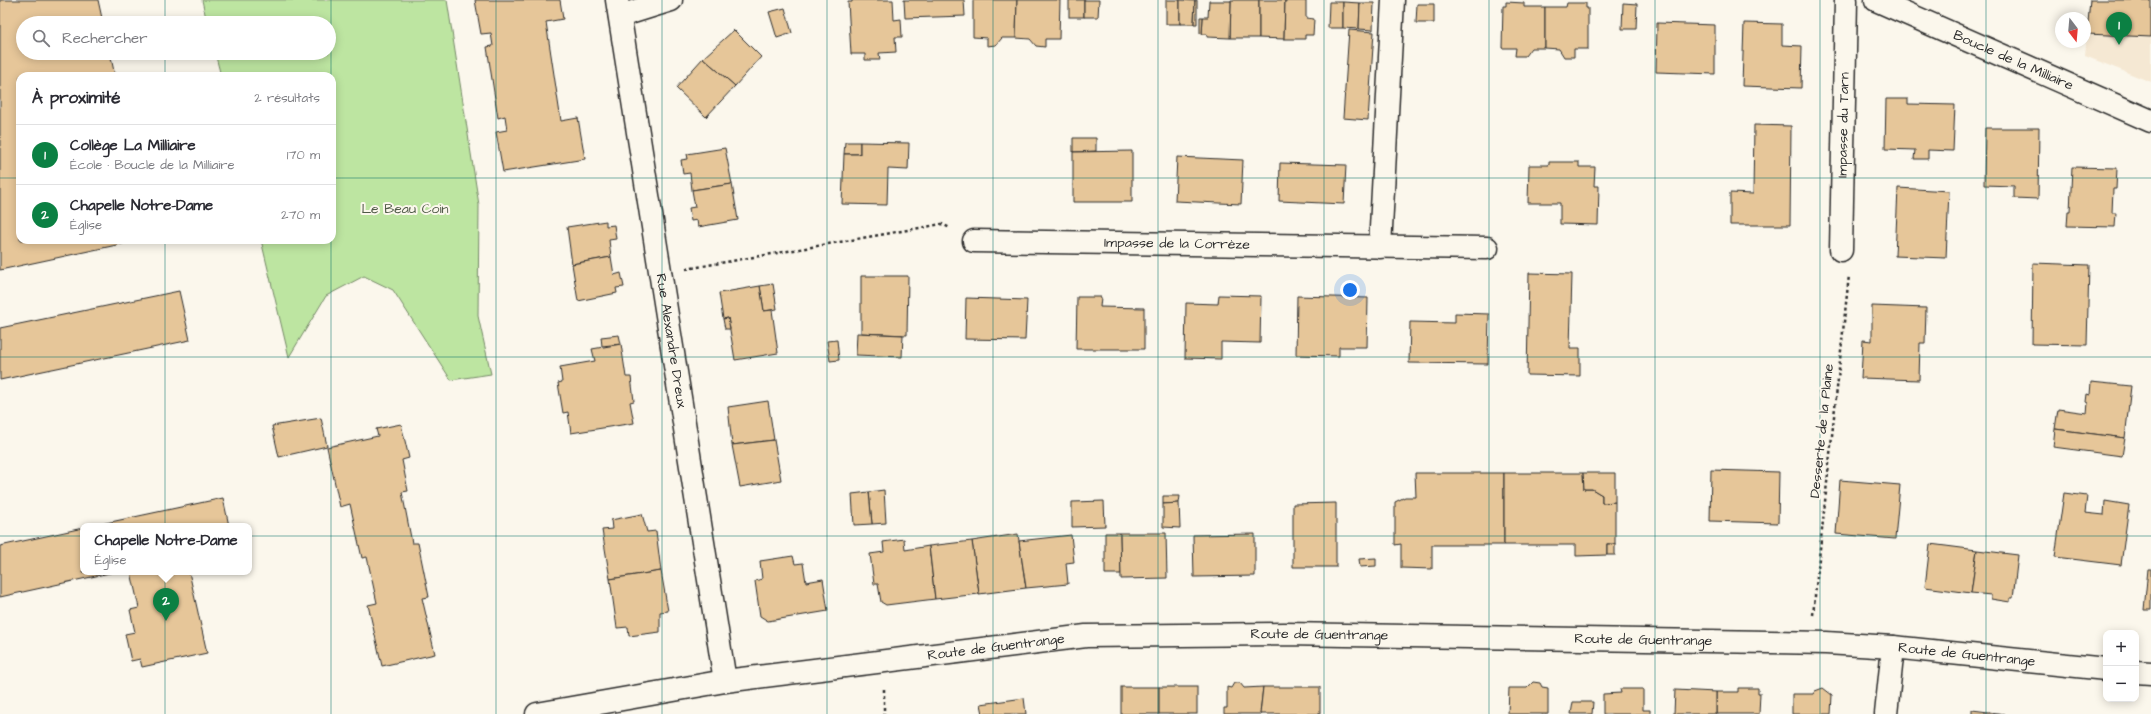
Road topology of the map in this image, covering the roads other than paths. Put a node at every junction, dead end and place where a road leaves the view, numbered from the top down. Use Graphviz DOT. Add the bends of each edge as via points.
graph roads {
  1 [pos="671,0"];
  2 [pos="1392,0"];
  3 [pos="1846,0"];
  4 [pos="1876,0"];
  5 [pos="619,8"];
  6 [pos="2151,121"];
  7 [pos="974,241"];
  8 [pos="1380,247"];
  9 [pos="1487,248"];
  10 [pos="1841,250"];
  11 [pos="1893,647"];
  12 [pos="2103,669"];
  13 [pos="2139,672"];
  14 [pos="2151,673"];
  15 [pos="725,682"];
  16 [pos="537,714"];
  17 [pos="1886,714"];
  1 -- 5 [label="street"];
  2 -- 8 [label="street"];
  3 -- 10 [label="street, Impasse du Tarn"];
  4 -- 6 [label="street, Boucle de la Milliaire"];
  5 -- 15 [label="street, Rue Alexandre Dreux"];
  7 -- 8 [label="street, Impasse de la Corrèze"];
  8 -- 9 [label="street, Impasse de la Corrèze"];
  11 -- 12 [label="street, Route de Guentrange"];
  11 -- 15 [label="street, Route de Guentrange" via="1804,642 1284,634 1086,636"];
  11 -- 17 [label="street"];
  13 -- 14 [label="street"];
  15 -- 16 [label="street, Route de Guentrange"];
}
